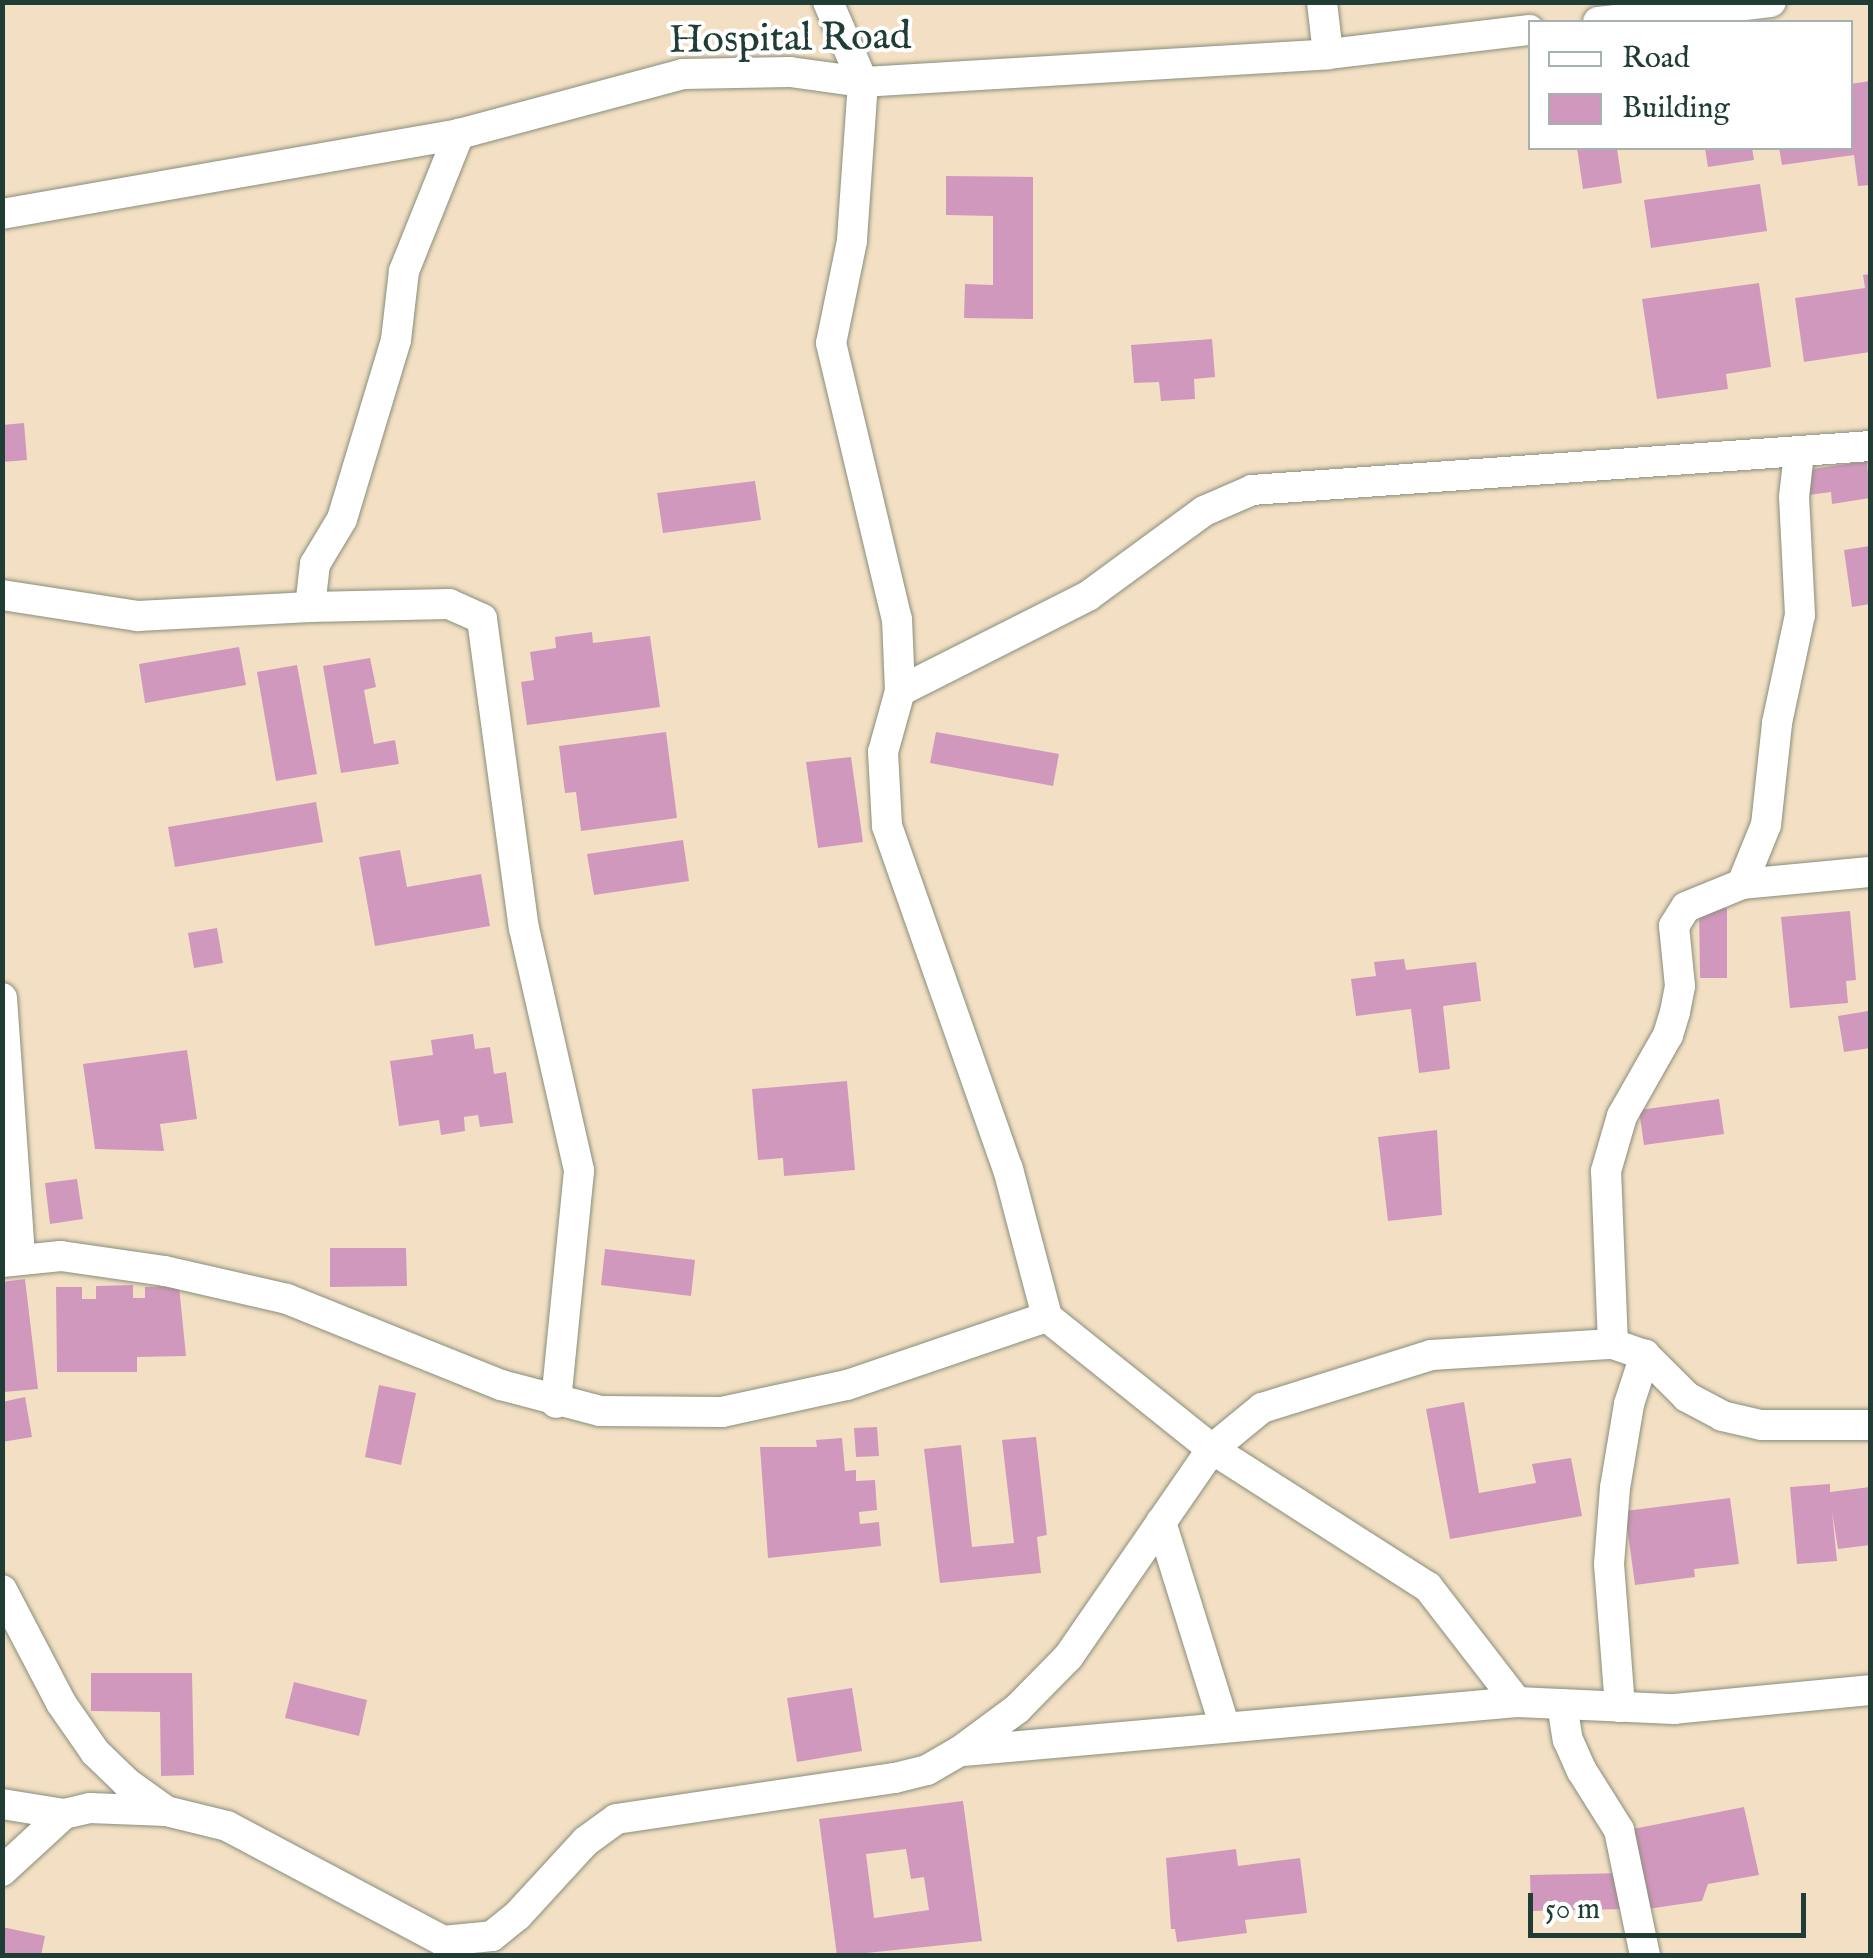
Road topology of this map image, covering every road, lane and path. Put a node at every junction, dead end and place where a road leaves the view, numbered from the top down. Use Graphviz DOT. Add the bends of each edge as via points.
graph roads {
  1 [pos="828,2"];
  2 [pos="1322,2"];
  3 [pos="1770,2"];
  4 [pos="1615,20"];
  5 [pos="1528,30"];
  6 [pos="1328,54"];
  7 [pos="862,82"];
  8 [pos="459,134"];
  9 [pos="2,214"];
  10 [pos="1870,446"];
  11 [pos="1799,454"];
  12 [pos="2,595"];
  13 [pos="310,606"];
  14 [pos="900,691"];
  15 [pos="1870,872"];
  16 [pos="1742,884"];
  17 [pos="2,998"];
  18 [pos="11,1259"];
  19 [pos="1047,1317"];
  20 [pos="1613,1344"];
  21 [pos="1645,1355"];
  22 [pos="556,1403"];
  23 [pos="1870,1425"];
  24 [pos="1212,1449"];
  25 [pos="1161,1522"];
  26 [pos="2,1590"];
  27 [pos="1870,1690"];
  28 [pos="1517,1702"];
  29 [pos="1562,1704"];
  30 [pos="1620,1707"];
  31 [pos="1225,1727"];
  32 [pos="960,1751"];
  33 [pos="2,1804"];
  34 [pos="166,1810"];
  35 [pos="64,1814"];
  36 [pos="2,1871"];
  37 [pos="445,1948"];
  38 [pos="1645,1956"];
  1 -- 7 [label="street"];
  2 -- 6 [label="street"];
  3 -- 4 [label="street"];
  5 -- 6 [label="street, Hospital Road"];
  6 -- 7 [label="street, Hospital Road"];
  7 -- 8 [label="street, Hospital Road" via="790,72 683,74"];
  7 -- 14 [label="street" via="852,240 831,343 897,619"];
  8 -- 9 [label="street, Hospital Road"];
  8 -- 13 [label="street" via="404,271 396,340 342,519 315,564"];
  10 -- 11 [label="street"];
  11 -- 14 [label="street" via="1252,490 1204,510 1088,596"];
  11 -- 16 [label="street" via="1794,497 1800,615 1777,723 1766,826"];
  12 -- 13 [label="street" via="138,616"];
  13 -- 22 [label="street" via="449,604 482,619 524,928 579,1171"];
  14 -- 19 [label="street" via="883,752 887,826 1008,1169"];
  15 -- 16 [label="street"];
  16 -- 20 [label="street" via="1686,907 1674,926 1680,986 1675,1012 1612,1146 1606,1172"];
  17 -- 18 [label="street"];
  18 -- 22 [label="street" via="62,1256 287,1299"];
  19 -- 22 [label="street" via="847,1385 722,1412"];
  19 -- 24 [label="street"];
  20 -- 21 [label="street"];
  20 -- 24 [label="street" via="1430,1356 1262,1408"];
  21 -- 23 [label="street" via="1687,1397 1722,1416 1762,1425"];
  21 -- 30 [label="street" via="1629,1404 1610,1545"];
  24 -- 25 [label="street"];
  24 -- 28 [label="street" via="1428,1587"];
  25 -- 31 [label="street"];
  25 -- 32 [label="street" via="1069,1656 1017,1709"];
  26 -- 34 [label="street" via="95,1752"];
  27 -- 30 [label="street" via="1674,1710"];
  28 -- 29 [label="street"];
  28 -- 31 [label="street"];
  29 -- 30 [label="street"];
  29 -- 38 [label="street" via="1582,1771 1619,1830"];
  31 -- 32 [label="street"];
  32 -- 37 [label="street" via="895,1778 616,1819 586,1840 492,1936"];
  33 -- 35 [label="street"];
  34 -- 35 [label="street"];
  34 -- 37 [label="street" via="227,1826"];
  35 -- 36 [label="street"];
}
